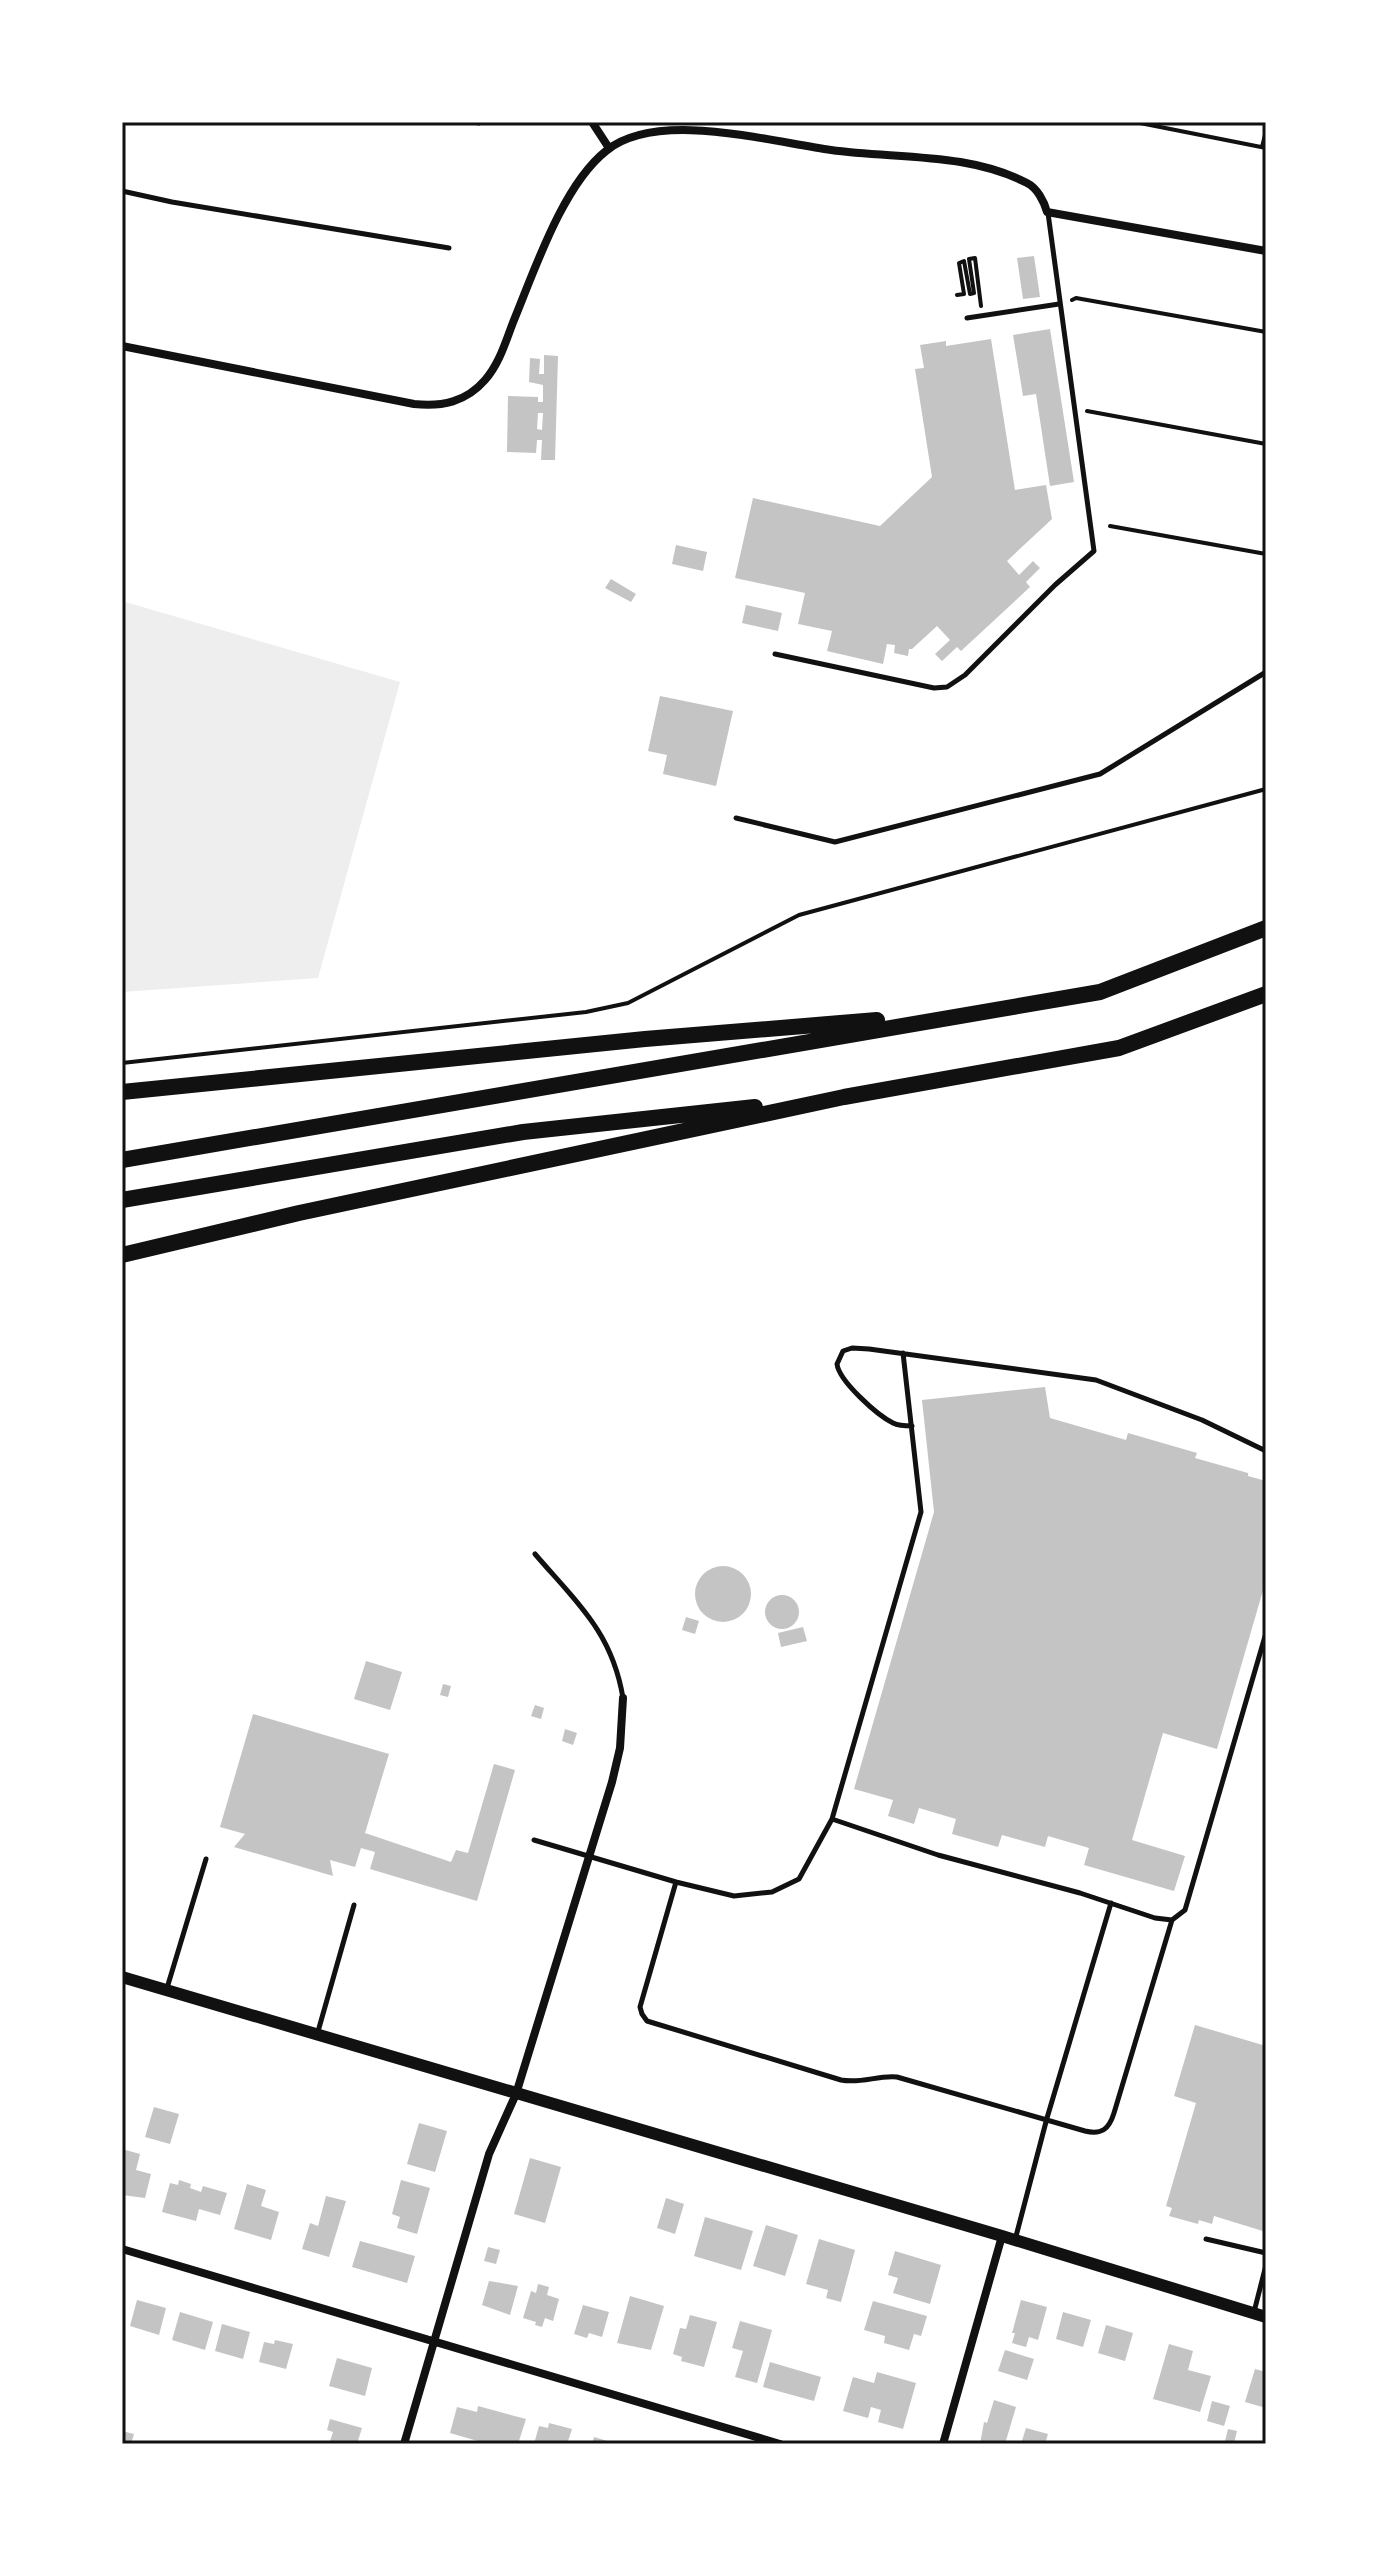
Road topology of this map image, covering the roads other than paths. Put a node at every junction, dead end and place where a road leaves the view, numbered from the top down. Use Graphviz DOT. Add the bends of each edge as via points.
graph roads {
  1 [pos="592,122"];
  2 [pos="609,148"];
  3 [pos="122,191"];
  4 [pos="1047,212"];
  5 [pos="449,248"];
  6 [pos="1266,251"];
  7 [pos="1059,304"];
  8 [pos="967,318"];
  9 [pos="122,346"];
  10 [pos="775,654"];
  11 [pos="1266,672"];
  12 [pos="736,818"];
  13 [pos="1266,928"];
  14 [pos="1266,994"];
  15 [pos="978,1012"];
  16 [pos="122,1092"];
  17 [pos="844,1097"];
  18 [pos="122,1160"];
  19 [pos="122,1200"];
  20 [pos="122,1255"];
  21 [pos="903,1353"];
  22 [pos="912,1426"];
  23 [pos="1266,1451"];
  24 [pos="535,1554"];
  25 [pos="1266,1633"];
  26 [pos="623,1698"];
  27 [pos="832,1819"];
  28 [pos="534,1840"];
  29 [pos="589,1856"];
  30 [pos="206,1859"];
  31 [pos="676,1882"];
  32 [pos="1111,1903"];
  33 [pos="354,1905"];
  34 [pos="1172,1920"];
  35 [pos="122,1977"];
  36 [pos="166,1990"];
  37 [pos="317,2035"];
  38 [pos="516,2094"];
  39 [pos="1047,2118"];
  40 [pos="1008,2238"];
  41 [pos="1206,2239"];
  42 [pos="122,2249"];
  43 [pos="1266,2253"];
  44 [pos="1266,2265"];
  45 [pos="1260,2315"];
  46 [pos="433,2342"];
  47 [pos="404,2444"];
  48 [pos="780,2444"];
  49 [pos="943,2444"];
  1 -- 2 [label="street"];
  2 -- 4 [label="street" via="657,132 715,131 832,150 954,161 1031,184"];
  2 -- 9 [label="street" via="573,190 487,379 449,404 414,404"];
  3 -- 5 [label="lane"];
  4 -- 6 [label="street"];
  4 -- 7 [label="lane"];
  7 -- 8 [label="lane"];
  7 -- 10 [label="lane" via="1094,551 947,687"];
  11 -- 12 [label="lane" via="1100,774 835,842"];
  13 -- 15 [label="highway" via="1100,992"];
  14 -- 17 [label="highway" via="1119,1048"];
  15 -- 16 [label="highway" via="630,1040"];
  15 -- 18 [label="highway"];
  17 -- 19 [label="highway" via="523,1132"];
  17 -- 20 [label="highway"];
  21 -- 22 [label="lane"];
  21 -- 22 [label="lane" via="848,1348 837,1367 877,1414"];
  21 -- 23 [label="lane" via="1106,1383"];
  22 -- 27 [label="lane" via="921,1512"];
  24 -- 26 [label="lane" via="595,1623 618,1669"];
  25 -- 34 [label="lane" via="1185,1910"];
  26 -- 29 [label="street" via="620,1748"];
  27 -- 31 [label="lane" via="799,1879 772,1892 734,1896"];
  27 -- 32 [label="lane"];
  28 -- 29 [label="lane"];
  29 -- 31 [label="lane"];
  29 -- 38 [label="street"];
  30 -- 36 [label="lane"];
  31 -- 39 [label="lane" via="640,2007 647,2021 841,2080 897,2077"];
  32 -- 34 [label="lane"];
  32 -- 39 [label="lane"];
  33 -- 37 [label="lane"];
  34 -- 39 [label="lane" via="1108,2128 1089,2132"];
  35 -- 36 [label="main road"];
  36 -- 37 [label="main road"];
  37 -- 38 [label="main road"];
  38 -- 40 [label="main road"];
  38 -- 46 [label="street" via="489,2154"];
  39 -- 40 [label="lane"];
  40 -- 45 [label="main road"];
  40 -- 49 [label="street"];
  41 -- 43 [label="lane"];
  42 -- 46 [label="street"];
  44 -- 45 [label="lane"];
  46 -- 47 [label="street"];
  46 -- 48 [label="street"];
}
